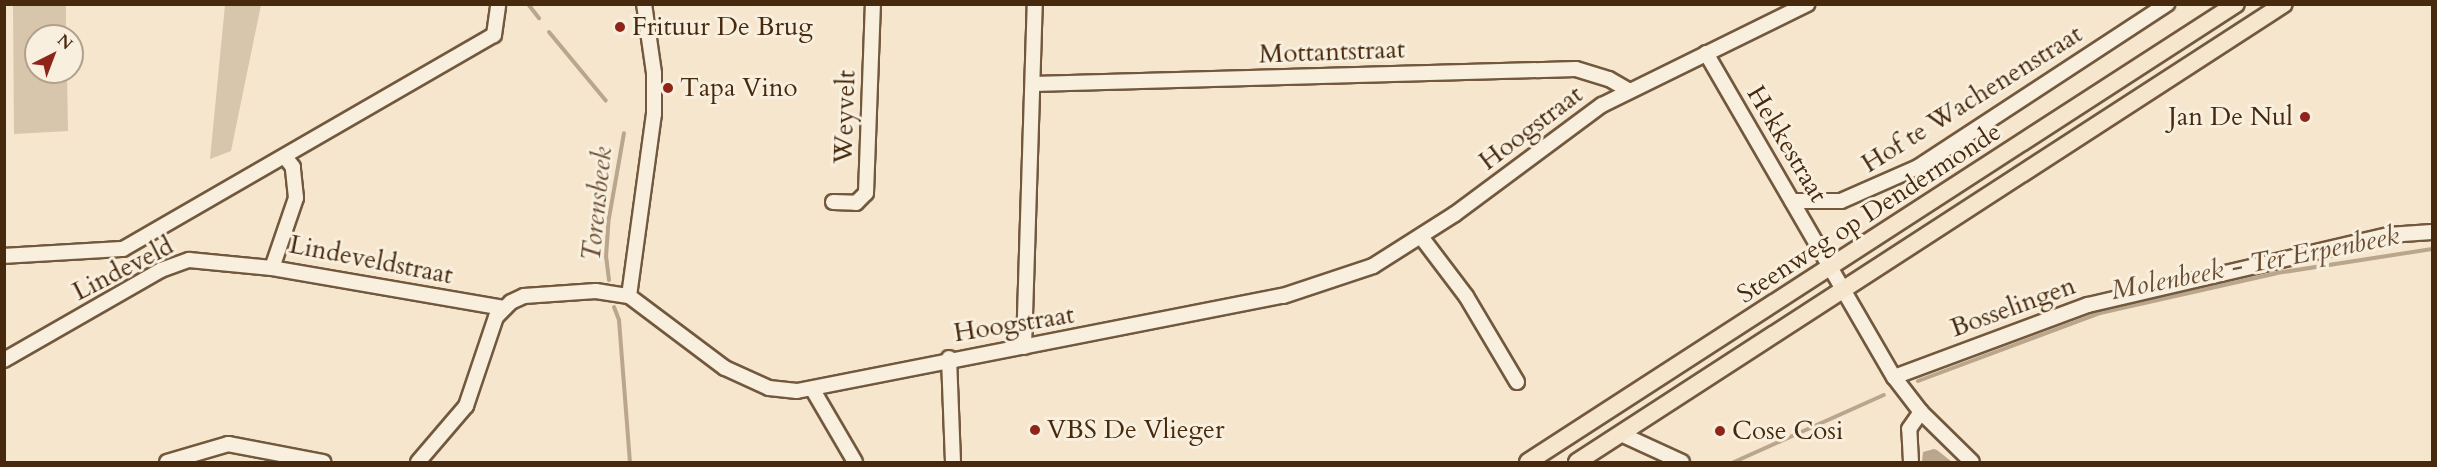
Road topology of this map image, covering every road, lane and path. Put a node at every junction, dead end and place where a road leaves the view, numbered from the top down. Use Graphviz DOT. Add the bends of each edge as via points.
graph roads {
  1 [pos="644,4"];
  2 [pos="873,4"];
  3 [pos="1035,4"];
  4 [pos="1807,4"];
  5 [pos="2167,4"];
  6 [pos="2236,4"];
  7 [pos="2284,4"];
  8 [pos="498,6"];
  9 [pos="1706,53"];
  10 [pos="1033,84"];
  11 [pos="1628,90"];
  12 [pos="285,157"];
  13 [pos="1792,201"];
  14 [pos="833,202"];
  15 [pos="2433,232"];
  16 [pos="1422,238"];
  17 [pos="4,256"];
  18 [pos="272,268"];
  19 [pos="1833,268"];
  20 [pos="1842,291"];
  21 [pos="628,296"];
  22 [pos="503,308"];
  23 [pos="1024,347"];
  24 [pos="949,358"];
  25 [pos="4,360"];
  26 [pos="1894,377"];
  27 [pos="1517,382"];
  28 [pos="813,390"];
  29 [pos="1921,412"];
  30 [pos="1621,434"];
  31 [pos="167,462"];
  32 [pos="323,462"];
  33 [pos="418,462"];
  34 [pos="855,462"];
  35 [pos="953,462"];
  36 [pos="1528,462"];
  37 [pos="1577,462"];
  38 [pos="1682,462"];
  39 [pos="1911,462"];
  40 [pos="1972,462"];
  1 -- 21 [label="street" via="654,74 654,126"];
  2 -- 14 [label="street, Weyvelt" via="866,193 856,203"];
  3 -- 10 [label="street"];
  4 -- 9 [label="street"];
  5 -- 13 [label="street, Hof te Wachenenstraat" via="1918,167 1841,201"];
  6 -- 19 [label="main road, Steenweg op Dendermonde"];
  7 -- 20 [label="main road, Steenweg op Dendermonde"];
  8 -- 12 [label="street" via="494,35"];
  9 -- 11 [label="street, Hoogstraat"];
  9 -- 13 [label="street, Hekkestraat"];
  10 -- 11 [label="street, Mottantstraat" via="1576,69 1609,79"];
  10 -- 23 [label="street"];
  11 -- 16 [label="street, Hoogstraat"];
  12 -- 17 [label="street" via="123,249"];
  12 -- 18 [label="street, Lindeveldstraat" via="293,167 296,198"];
  13 -- 19 [label="street, Hekkestraat"];
  15 -- 26 [label="street, Bosselingen" via="2388,235 2098,302"];
  16 -- 23 [label="street, Hoogstraat" via="1373,266 1283,296"];
  16 -- 27 [label="street" via="1466,296"];
  18 -- 22 [label="street, Lindeveldstraat"];
  18 -- 25 [label="street, Lindeveld" via="189,260 161,270"];
  19 -- 20 [label="street, Hekkestraat"];
  19 -- 36 [label="main road, Steenweg op Dendermonde"];
  20 -- 26 [label="street, Hekkestraat"];
  20 -- 30 [label="main road, Steenweg op Dendermonde"];
  21 -- 22 [label="street" via="596,291 537,293"];
  21 -- 28 [label="street, Hoogstraat" via="711,358 748,380 775,389"];
  22 -- 33 [label="street" via="466,406"];
  23 -- 24 [label="street, Hoogstraat"];
  24 -- 28 [label="street, Hoogstraat"];
  24 -- 35 [label="street"];
  26 -- 29 [label="street, Hekkestraat"];
  28 -- 34 [label="street"];
  29 -- 39 [label="street" via="1909,429"];
  29 -- 40 [label="street, Hekkestraat"];
  30 -- 37 [label="main road, Steenweg op Dendermonde"];
  30 -- 38 [label="street"];
  31 -- 32 [label="street" via="228,444"];
}
